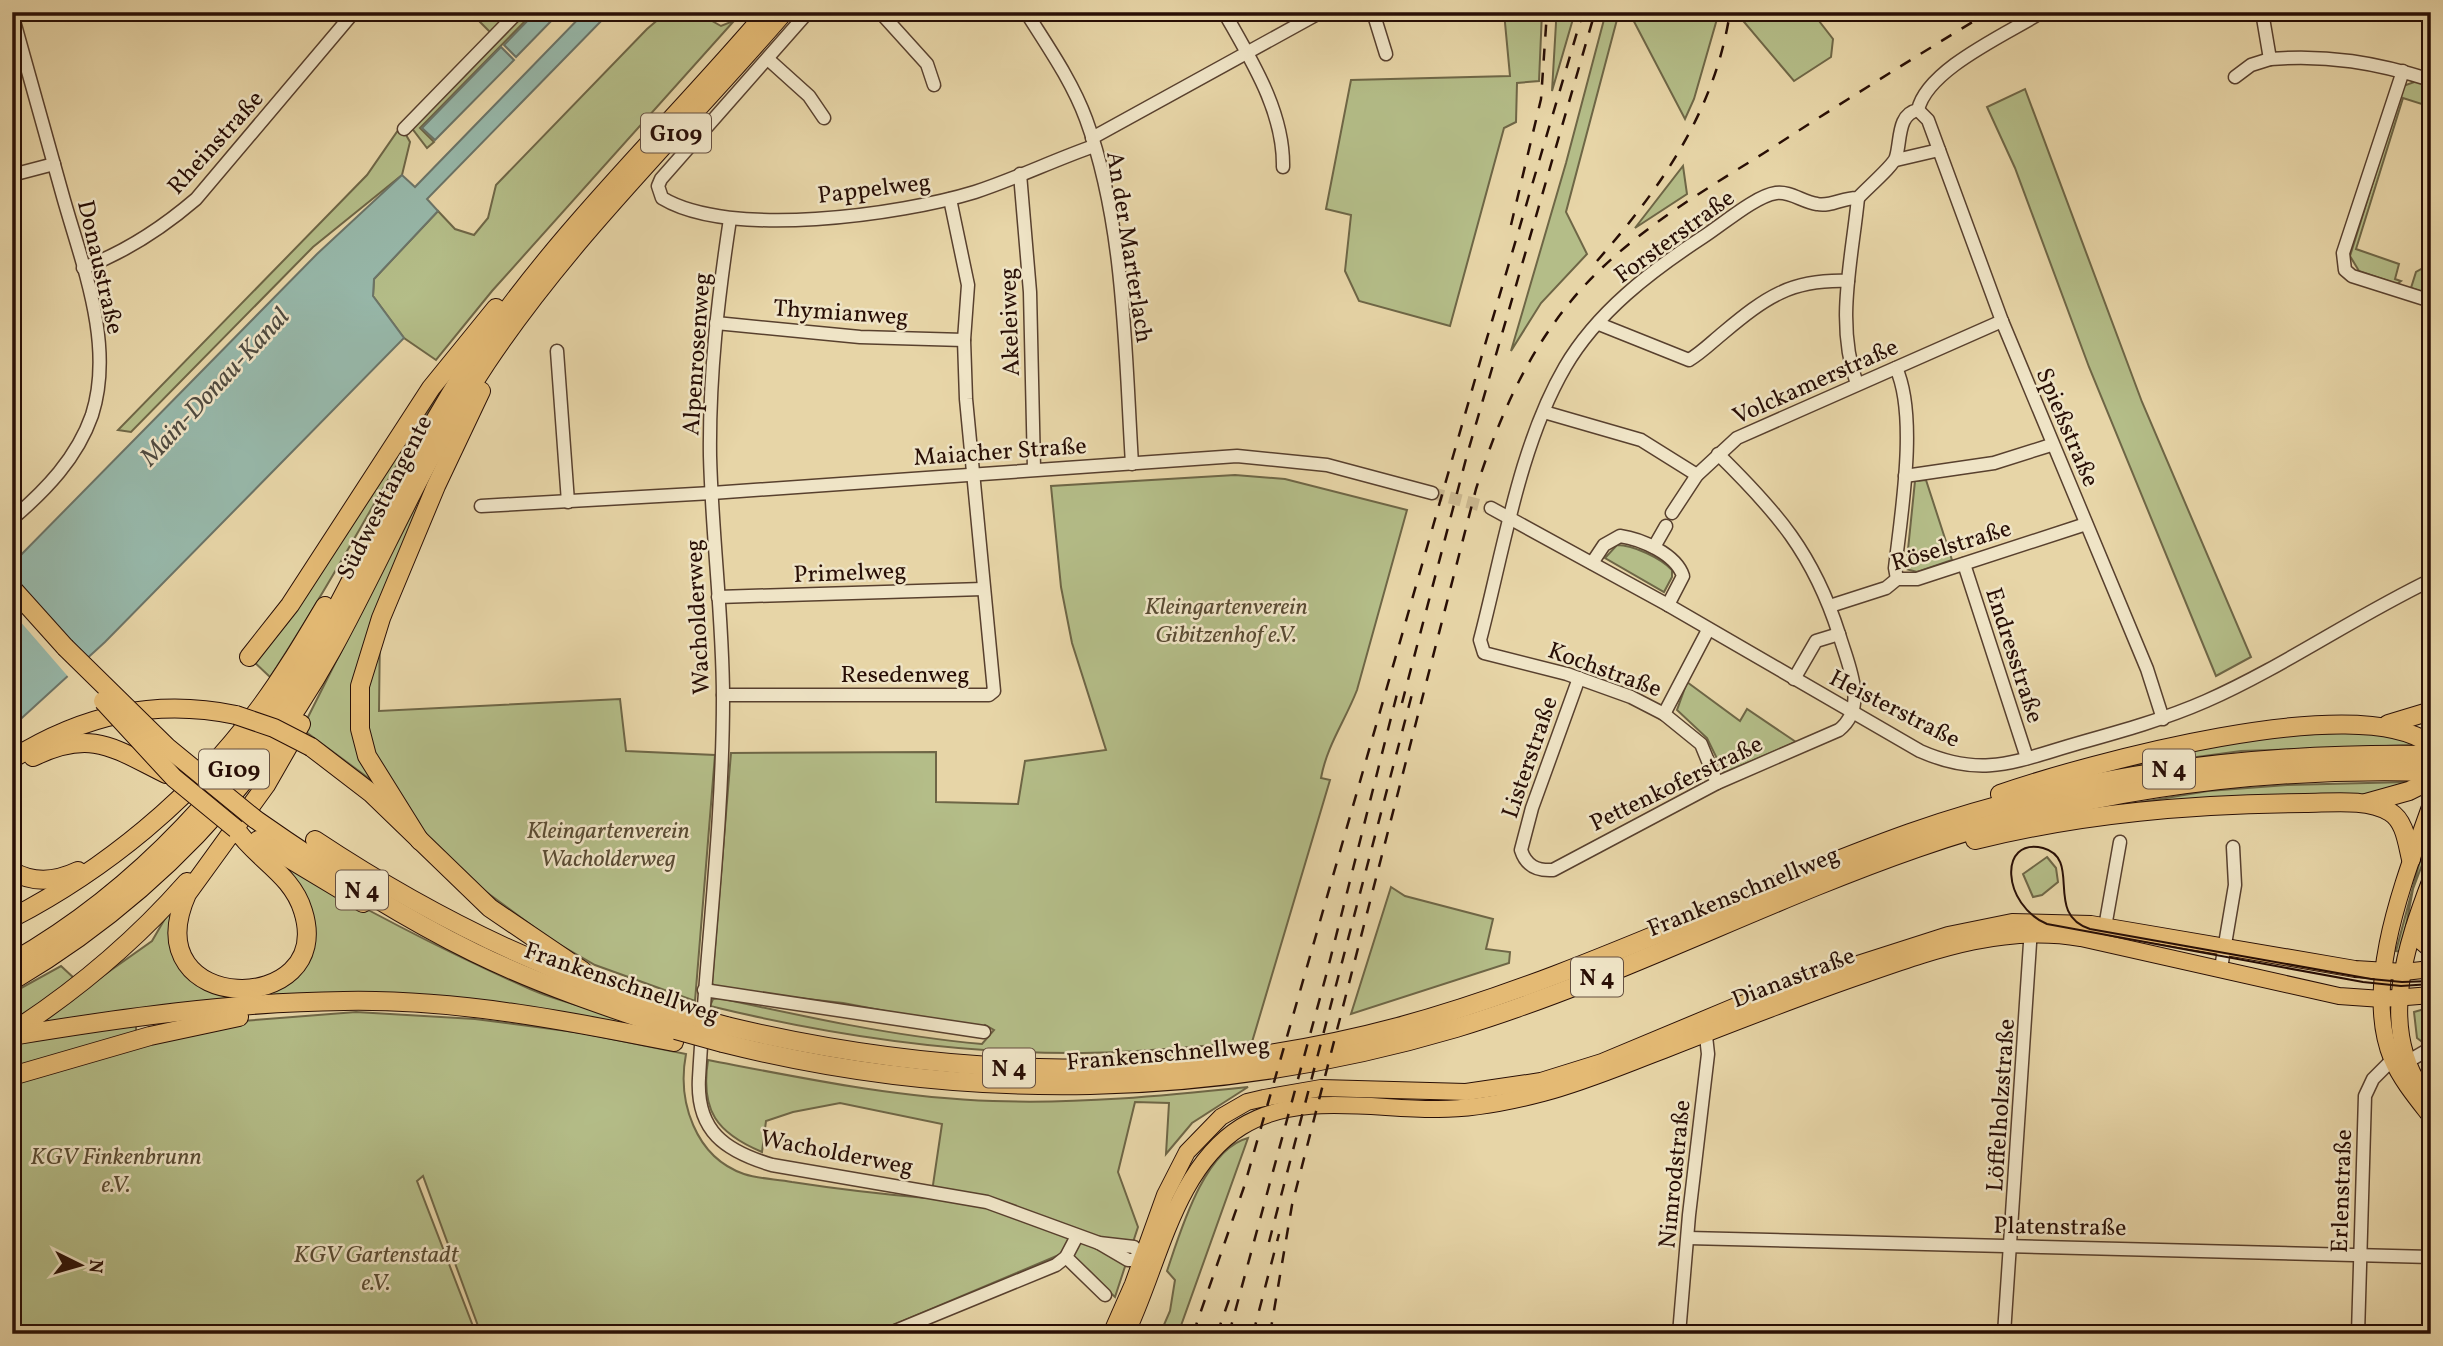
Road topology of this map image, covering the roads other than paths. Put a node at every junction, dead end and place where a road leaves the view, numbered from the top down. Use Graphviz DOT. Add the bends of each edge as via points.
graph roads {
  1 [pos="354,12"];
  2 [pos="518,12"];
  3 [pos="767,12"];
  4 [pos="784,12"];
  5 [pos="808,12"];
  6 [pos="880,12"];
  7 [pos="1026,12"];
  8 [pos="1224,12"];
  9 [pos="1321,12"];
  10 [pos="1373,12"];
  11 [pos="2042,12"];
  12 [pos="2262,12"];
  13 [pos="12,14"];
  14 [pos="1246,52"];
  15 [pos="1386,54"];
  16 [pos="2270,59"];
  17 [pos="769,60"];
  18 [pos="2403,72"];
  19 [pos="2235,77"];
  20 [pos="2431,80"];
  21 [pos="934,85"];
  22 [pos="1918,110"];
  23 [pos="824,118"];
  24 [pos="404,129"];
  25 [pos="1093,142"];
  26 [pos="1939,150"];
  27 [pos="1896,160"];
  28 [pos="54,164"];
  29 [pos="1283,167"];
  30 [pos="1020,174"];
  31 [pos="12,175"];
  32 [pos="1858,198"];
  33 [pos="950,199"];
  34 [pos="730,219"];
  35 [pos="571,231"];
  36 [pos="83,268"];
  37 [pos="1848,281"];
  38 [pos="2431,301"];
  39 [pos="524,310"];
  40 [pos="2002,321"];
  41 [pos="716,323"];
  42 [pos="1599,324"];
  43 [pos="964,340"];
  44 [pos="557,351"];
  45 [pos="1896,368"];
  46 [pos="1857,384"];
  47 [pos="1545,412"];
  48 [pos="2051,445"];
  49 [pos="1718,454"];
  50 [pos="1132,464"];
  51 [pos="1034,470"];
  52 [pos="973,474"];
  53 [pos="1697,475"];
  54 [pos="1905,476"];
  55 [pos="1432,492"];
  56 [pos="712,493"];
  57 [pos="568,502"];
  58 [pos="481,506"];
  59 [pos="1490,508"];
  60 [pos="1672,513"];
  61 [pos="384,514"];
  62 [pos="12,519"];
  63 [pos="1511,519"];
  64 [pos="2086,524"];
  65 [pos="1665,526"];
  66 [pos="1654,547"];
  67 [pos="1592,563"];
  68 [pos="1964,564"];
  69 [pos="1897,579"];
  70 [pos="2431,580"];
  71 [pos="12,588"];
  72 [pos="983,589"];
  73 [pos="718,597"];
  74 [pos="358,601"];
  75 [pos="1668,605"];
  76 [pos="1830,606"];
  77 [pos="1708,630"];
  78 [pos="1839,634"];
  79 [pos="65,647"];
  80 [pos="1485,653"];
  81 [pos="249,657"];
  82 [pos="1579,678"];
  83 [pos="1794,679"];
  84 [pos="723,695"];
  85 [pos="2431,711"];
  86 [pos="1853,713"];
  87 [pos="1664,714"];
  88 [pos="2163,719"];
  89 [pos="2381,726"];
  90 [pos="2429,748"];
  91 [pos="2026,758"];
  92 [pos="12,759"];
  93 [pos="12,771"];
  94 [pos="174,778"];
  95 [pos="2428,779"];
  96 [pos="1717,783"];
  97 [pos="2359,804"];
  98 [pos="2431,804"];
  99 [pos="245,830"];
  100 [pos="2425,834"];
  101 [pos="1917,839"];
  102 [pos="315,840"];
  103 [pos="419,841"];
  104 [pos="2120,842"];
  105 [pos="2233,847"];
  106 [pos="1521,850"];
  107 [pos="116,852"];
  108 [pos="2411,859"];
  109 [pos="209,860"];
  110 [pos="12,871"];
  111 [pos="2431,879"];
  112 [pos="12,918"];
  113 [pos="2031,927"];
  114 [pos="2105,927"];
  115 [pos="2414,928"];
  116 [pos="2224,948"];
  117 [pos="2431,950"];
  118 [pos="12,961"];
  119 [pos="2221,968"];
  120 [pos="2431,969"];
  121 [pos="2384,972"];
  122 [pos="2404,972"];
  123 [pos="12,981"];
  124 [pos="609,990"];
  125 [pos="704,990"];
  126 [pos="2431,995"];
  127 [pos="2400,998"];
  128 [pos="2382,999"];
  129 [pos="366,1003"];
  130 [pos="1705,1027"];
  131 [pos="676,1028"];
  132 [pos="984,1032"];
  133 [pos="12,1034"];
  134 [pos="723,1040"];
  135 [pos="2431,1048"];
  136 [pos="2405,1060"];
  137 [pos="12,1076"];
  138 [pos="2431,1101"];
  139 [pos="2431,1117"];
  140 [pos="1077,1236"];
  141 [pos="1688,1238"];
  142 [pos="2010,1247"];
  143 [pos="2360,1254"];
  144 [pos="1066,1257"];
  145 [pos="2431,1257"];
  146 [pos="1150,1261"];
  147 [pos="1105,1295"];
  148 [pos="911,1329"];
  149 [pos="888,1334"];
  150 [pos="1111,1334"];
  151 [pos="1126,1334"];
  152 [pos="1679,1334"];
  153 [pos="2004,1334"];
  154 [pos="2358,1334"];
  1 -- 36 [label="street, Rheinstraße" via="196,200 121,254"];
  2 -- 24 [label="street"];
  3 -- 35 [label="highway, Südwesttangente / G109"];
  4 -- 39 [label="highway, Südwesttangente / G109" via="590,229"];
  5 -- 17 [label="street"];
  6 -- 21 [label="street" via="927,64"];
  7 -- 25 [label="street, An der Marterlach" via="1073,88"];
  8 -- 14 [label="street"];
  9 -- 14 [label="street, Pappelweg"];
  10 -- 15 [label="street"];
  11 -- 22 [label="street" via="1933,81"];
  12 -- 16 [label="street"];
  13 -- 28 [label="street, Donaustraße"];
  14 -- 25 [label="street, Pappelweg"];
  14 -- 29 [label="street" via="1275,113"];
  16 -- 18 [label="street" via="2350,59"];
  16 -- 19 [label="street"];
  17 -- 23 [label="street" via="809,96"];
  17 -- 34 [label="street, Pappelweg" via="661,179 662,198 690,212"];
  18 -- 20 [label="street"];
  18 -- 38 [label="street" via="2343,254 2345,270 2351,276"];
  22 -- 26 [label="street, Spießstraße" via="1928,120"];
  22 -- 27 [label="street" via="1904,118"];
  25 -- 30 [label="street, Pappelweg"];
  25 -- 50 [label="street, An der Marterlach" via="1111,225 1123,315"];
  26 -- 27 [label="street"];
  26 -- 40 [label="street, Spießstraße"];
  27 -- 32 [label="street"];
  28 -- 31 [label="street"];
  28 -- 36 [label="street, Donaustraße"];
  30 -- 33 [label="street, Pappelweg"];
  30 -- 51 [label="street, Akeleiweg" via="1030,292"];
  32 -- 37 [label="street"];
  32 -- 42 [label="street, Forsterstraße" via="1826,205 1785,193 1763,198 1643,280"];
  33 -- 34 [label="street, Pappelweg" via="833,216"];
  33 -- 43 [label="street, Resedenweg" via="968,285"];
  34 -- 41 [label="street, Alpenrosenweg"];
  35 -- 61 [label="highway, Südwesttangente / G109" via="464,372"];
  35 -- 81 [label="highway" via="554,240 447,367 290,605"];
  36 -- 62 [label="street, Donaustraße" via="100,356 92,415 72,456"];
  37 -- 42 [label="street" via="1817,280 1787,289 1689,360"];
  37 -- 46 [label="street" via="1848,359"];
  39 -- 74 [label="highway, Südwesttangente / G109" via="448,425"];
  39 -- 103 [label="highway" via="436,486 363,670 358,701 363,743 380,781"];
  40 -- 45 [label="street, Volckamerstraße"];
  40 -- 48 [label="street, Spießstraße"];
  41 -- 43 [label="street, Thymianweg" via="860,337"];
  41 -- 56 [label="street, Alpenrosenweg"];
  42 -- 47 [label="street, Forsterstraße" via="1566,365"];
  43 -- 52 [label="street, Resedenweg"];
  44 -- 57 [label="street"];
  45 -- 46 [label="street, Volckamerstraße"];
  45 -- 54 [label="street" via="1905,409"];
  46 -- 49 [label="street, Volckamerstraße" via="1737,438"];
  47 -- 53 [label="street" via="1641,440"];
  47 -- 63 [label="street, Forsterstraße"];
  48 -- 54 [label="street" via="1994,463"];
  48 -- 64 [label="street, Spießstraße"];
  49 -- 53 [label="street, Volckamerstraße"];
  49 -- 76 [label="street" via="1780,517 1809,561"];
  50 -- 51 [label="street, Maiacher Straße"];
  50 -- 55 [label="street, Maiacher Straße" via="1237,456 1275,458 1327,465"];
  51 -- 52 [label="street, Maiacher Straße"];
  52 -- 56 [label="street, Maiacher Straße"];
  52 -- 72 [label="street, Resedenweg"];
  53 -- 60 [label="street, Volckamerstraße"];
  54 -- 69 [label="street"];
  56 -- 57 [label="street, Maiacher Straße"];
  56 -- 73 [label="street, Wacholderweg"];
  57 -- 58 [label="street, Maiacher Straße"];
  59 -- 63 [label="street"];
  61 -- 107 [label="highway" via="256,713 181,797"];
  61 -- 118 [label="highway, Südwesttangente / G109" via="298,677 220,786 132,876 76,920"];
  63 -- 67 [label="street, Heisterstraße"];
  63 -- 80 [label="street, Forsterstraße" via="1480,640"];
  64 -- 68 [label="street, Röselstraße"];
  64 -- 88 [label="street, Spießstraße"];
  65 -- 66 [label="street"];
  66 -- 67 [label="street" via="1620,536 1604,545"];
  66 -- 75 [label="street" via="1677,564 1683,576"];
  67 -- 75 [label="street, Heisterstraße"];
  68 -- 69 [label="street, Röselstraße" via="1917,579"];
  68 -- 91 [label="street, Endresstraße"];
  69 -- 76 [label="street, Röselstraße" via="1886,588"];
  70 -- 88 [label="street, Heisterstraße" via="2208,700"];
  71 -- 79 [label="highway, Frankenschnellweg / N 4"];
  72 -- 73 [label="street, Primelweg"];
  72 -- 84 [label="street, Resedenweg" via="996,684 989,695"];
  73 -- 84 [label="street, Wacholderweg"];
  74 -- 109 [label="highway" via="339,651 287,750"];
  74 -- 123 [label="highway, Südwesttangente / G109" via="291,719 208,826 111,914"];
  75 -- 77 [label="street, Heisterstraße"];
  76 -- 78 [label="street"];
  77 -- 83 [label="street, Heisterstraße"];
  77 -- 87 [label="street"];
  78 -- 83 [label="street" via="1816,641"];
  78 -- 86 [label="street" via="1856,702"];
  79 -- 94 [label="highway, bridge" via="104,702"];
  79 -- 99 [label="highway, Frankenschnellweg / N 4, bridge"];
  80 -- 82 [label="street, Kochstraße"];
  82 -- 87 [label="street, Kochstraße"];
  82 -- 106 [label="street, Listerstraße"];
  83 -- 86 [label="street, Heisterstraße"];
  84 -- 125 [label="street, Wacholderweg"];
  85 -- 89 [label="highway"];
  86 -- 91 [label="street, Heisterstraße" via="1920,751 1959,765 1994,767"];
  86 -- 96 [label="street, Pettenkoferstraße" via="1839,730"];
  87 -- 96 [label="street, Kochstraße" via="1701,744"];
  88 -- 91 [label="street, Heisterstraße"];
  89 -- 90 [label="highway" via="2401,729"];
  89 -- 101 [label="highway" via="2262,732 2146,751 1964,806"];
  90 -- 101 [label="highway, Frankenschnellweg / N 4" via="2178,768 2040,794"];
  92 -- 103 [label="highway, bridge" via="78,724 125,711 185,708 236,715 312,747 364,788"];
  93 -- 94 [label="highway, bridge" via="43,751 93,743 136,756"];
  94 -- 99 [label="highway, bridge"];
  95 -- 97 [label="highway" via="2388,798"];
  95 -- 101 [label="highway, Frankenschnellweg / N 4" via="2328,772 2195,782"];
  96 -- 106 [label="street, Pettenkoferstraße" via="1553,870 1532,866"];
  97 -- 101 [label="highway" via="2138,810 2048,824 1949,847"];
  97 -- 108 [label="highway" via="2395,815"];
  98 -- 100 [label="main road"];
  99 -- 109 [label="highway" via="284,877 304,911 301,954 276,981 248,991 224,989 198,974 184,955 178,934 180,912"];
  99 -- 131 [label="highway, Frankenschnellweg / N 4" via="335,874 474,953 576,996"];
  100 -- 108 [label="main road"];
  101 -- 134 [label="highway, Frankenschnellweg / N 4" via="1494,998 1395,1028 1285,1051 1138,1067 996,1068"];
  101 -- 134 [label="highway, Frankenschnellweg / N 4" via="1514,1009 1389,1046 1298,1066 1174,1082 1018,1086 876,1073 757,1052"];
  102 -- 124 [label="highway, Frankenschnellweg" via="471,932"];
  103 -- 124 [label="highway" via="490,908"];
  104 -- 114 [label="street"];
  105 -- 116 [label="street" via="2235,885"];
  107 -- 110 [label="highway" via="56,880 32,879"];
  107 -- 112 [label="highway" via="85,876"];
  108 -- 121 [label="main road"];
  109 -- 133 [label="highway" via="123,948"];
  111 -- 115 [label="main road"];
  113 -- 114 [label="main road, Dianastraße" via="2071,922"];
  113 -- 119 [label="main road, Dianastraße"];
  113 -- 130 [label="main road, Dianastraße" via="1947,947"];
  113 -- 142 [label="street, Löffelholzstraße"];
  114 -- 116 [label="main road, Dianastraße"];
  115 -- 117 [label="main road" via="2418,939"];
  115 -- 122 [label="main road"];
  116 -- 119 [label="street"];
  116 -- 121 [label="main road, Dianastraße"];
  119 -- 128 [label="main road, Dianastraße" via="2334,995"];
  120 -- 122 [label="main road, Dianastraße"];
  121 -- 122 [label="main road, Dianastraße"];
  121 -- 128 [label="main road"];
  122 -- 127 [label="main road"];
  124 -- 131 [label="highway, Frankenschnellweg / N 4"];
  125 -- 132 [label="street"];
  125 -- 140 [label="street, Wacholderweg" via="699,1102 712,1132 729,1147 772,1165 987,1202"];
  126 -- 127 [label="main road, Dianastraße"];
  127 -- 128 [label="main road, Dianastraße"];
  127 -- 136 [label="main road" via="2399,1030"];
  128 -- 136 [label="main road" via="2385,1032"];
  129 -- 131 [label="highway"];
  129 -- 133 [label="highway" via="346,1000 212,1009"];
  129 -- 137 [label="highway" via="190,1027"];
  130 -- 141 [label="street, Nimrodstraße" via="1709,1054"];
  130 -- 146 [label="main road, Dianastraße" via="1605,1073 1531,1096 1453,1108 1295,1109 1262,1117 1233,1132 1208,1154 1191,1178"];
  130 -- 146 [label="main road, Dianastraße" via="1518,1086 1432,1093 1329,1088 1247,1102 1207,1128 1187,1152 1173,1179"];
  131 -- 134 [label="highway, Frankenschnellweg / N 4, bridge"];
  135 -- 136 [label="street, Erlenstraße"];
  136 -- 138 [label="main road"];
  136 -- 139 [label="main road"];
  136 -- 143 [label="street, Erlenstraße" via="2373,1079 2365,1096"];
  140 -- 144 [label="street"];
  140 -- 146 [label="street, Wacholderweg" via="1128,1260"];
  141 -- 142 [label="street, Platenstraße"];
  141 -- 152 [label="street, Nimrodstraße"];
  142 -- 143 [label="street, Platenstraße"];
  142 -- 153 [label="street, Löffelholzstraße"];
  143 -- 145 [label="street, Platenstraße"];
  143 -- 154 [label="street, Erlenstraße"];
  144 -- 147 [label="street"];
  144 -- 148 [label="street"];
  146 -- 150 [label="main road"];
  146 -- 151 [label="main road"];
  148 -- 149 [label="street"];
}
